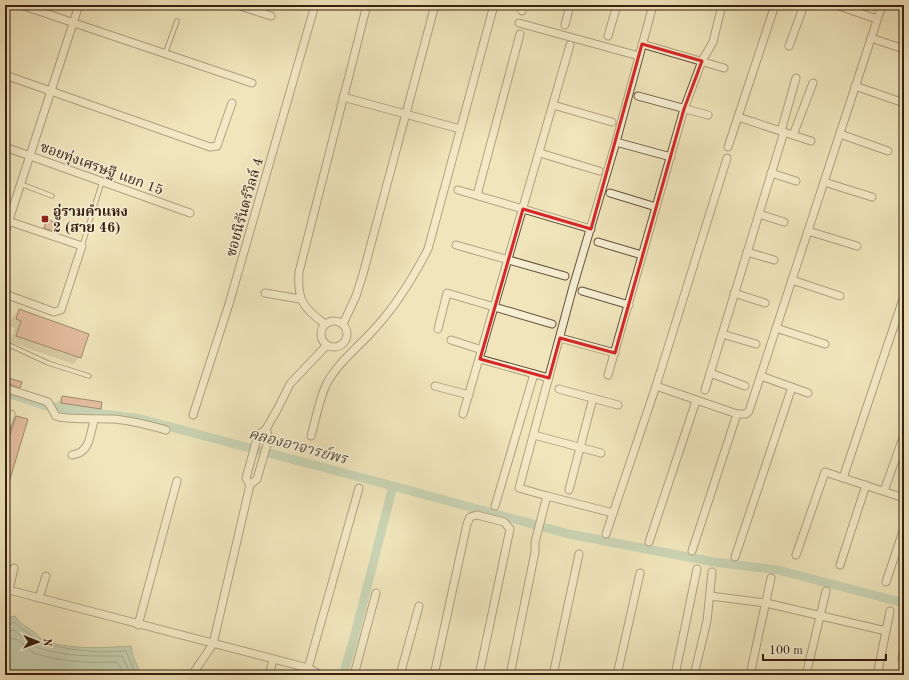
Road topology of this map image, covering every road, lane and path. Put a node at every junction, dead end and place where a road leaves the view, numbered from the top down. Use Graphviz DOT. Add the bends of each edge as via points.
graph roads {
  1 [pos="21,5"];
  2 [pos="79,5"];
  3 [pos="237,5"];
  4 [pos="315,5"];
  5 [pos="368,5"];
  6 [pos="435,5"];
  7 [pos="494,5"];
  8 [pos="570,5"];
  9 [pos="617,5"];
  10 [pos="653,5"];
  11 [pos="722,5"];
  12 [pos="775,5"];
  13 [pos="804,5"];
  14 [pos="836,5"];
  15 [pos="882,5"];
  16 [pos="271,16"];
  17 [pos="877,19"];
  18 [pos="176,21"];
  19 [pos="519,22"];
  20 [pos="73,23"];
  21 [pos="565,25"];
  22 [pos="520,34"];
  23 [pos="608,36"];
  24 [pos="871,38"];
  25 [pos="642,44"];
  26 [pos="570,45"];
  27 [pos="789,46"];
  28 [pos="904,49"];
  29 [pos="165,55"];
  30 [pos="639,56"];
  31 [pos="702,61"];
  32 [pos="724,68"];
  33 [pos="5,75"];
  34 [pos="796,78"];
  35 [pos="813,83"];
  36 [pos="252,84"];
  37 [pos="855,86"];
  38 [pos="51,92"];
  39 [pos="638,96"];
  40 [pos="343,97"];
  41 [pos="232,103"];
  42 [pos="904,103"];
  43 [pos="553,105"];
  44 [pos="684,109"];
  45 [pos="405,114"];
  46 [pos="708,115"];
  47 [pos="738,116"];
  48 [pos="612,122"];
  49 [pos="460,129"];
  50 [pos="782,132"];
  51 [pos="840,134"];
  52 [pos="792,135"];
  53 [pos="811,141"];
  54 [pos="616,142"];
  55 [pos="5,147"];
  56 [pos="728,148"];
  57 [pos="888,151"];
  58 [pos="540,153"];
  59 [pos="30,156"];
  60 [pos="671,157"];
  61 [pos="727,158"];
  62 [pos="599,171"];
  63 [pos="772,173"];
  64 [pos="796,181"];
  65 [pos="102,182"];
  66 [pos="824,182"];
  67 [pos="21,184"];
  68 [pos="458,190"];
  69 [pos="610,193"];
  70 [pos="476,195"];
  71 [pos="52,196"];
  72 [pos="872,197"];
  73 [pos="656,207"];
  74 [pos="523,209"];
  75 [pos="190,213"];
  76 [pos="759,214"];
  77 [pos="7,221"];
  78 [pos="784,222"];
  79 [pos="591,229"];
  80 [pos="808,231"];
  81 [pos="5,232"];
  82 [pos="598,242"];
  83 [pos="456,245"];
  84 [pos="82,246"];
  85 [pos="857,246"];
  86 [pos="747,252"];
  87 [pos="642,255"];
  88 [pos="509,259"];
  89 [pos="774,260"];
  90 [pos="565,276"];
  91 [pos="792,280"];
  92 [pos="582,291"];
  93 [pos="265,293"];
  94 [pos="734,293"];
  95 [pos="5,294"];
  96 [pos="840,296"];
  97 [pos="904,296"];
  98 [pos="300,299"];
  99 [pos="765,303"];
  100 [pos="629,305"];
  101 [pos="495,306"];
  102 [pos="324,324"];
  103 [pos="343,324"];
  104 [pos="552,324"];
  105 [pos="776,328"];
  106 [pos="438,329"];
  107 [pos="722,334"];
  108 [pos="560,338"];
  109 [pos="452,340"];
  110 [pos="345,342"];
  111 [pos="5,343"];
  112 [pos="756,344"];
  113 [pos="825,344"];
  114 [pos="326,346"];
  115 [pos="482,350"];
  116 [pos="352,352"];
  117 [pos="615,353"];
  118 [pos="480,358"];
  119 [pos="710,373"];
  120 [pos="534,374"];
  121 [pos="608,375"];
  122 [pos="89,376"];
  123 [pos="761,376"];
  124 [pos="549,378"];
  125 [pos="435,386"];
  126 [pos="656,386"];
  127 [pos="745,386"];
  128 [pos="792,387"];
  129 [pos="5,388"];
  130 [pos="559,389"];
  131 [pos="705,390"];
  132 [pos="808,393"];
  133 [pos="468,395"];
  134 [pos="593,398"];
  135 [pos="696,401"];
  136 [pos="618,405"];
  137 [pos="11,414"];
  138 [pos="463,414"];
  139 [pos="737,414"];
  140 [pos="193,415"];
  141 [pos="94,420"];
  142 [pos="266,428"];
  143 [pos="166,430"];
  144 [pos="5,433"];
  145 [pos="534,434"];
  146 [pos="904,435"];
  147 [pos="311,436"];
  148 [pos="581,448"];
  149 [pos="601,453"];
  150 [pos="72,455"];
  151 [pos="843,478"];
  152 [pos="177,480"];
  153 [pos="250,485"];
  154 [pos="866,486"];
  155 [pos="359,488"];
  156 [pos="569,490"];
  157 [pos="884,491"];
  158 [pos="547,496"];
  159 [pos="904,498"];
  160 [pos="495,506"];
  161 [pos="613,513"];
  162 [pos="904,528"];
  163 [pos="606,534"];
  164 [pos="649,542"];
  165 [pos="692,551"];
  166 [pos="579,554"];
  167 [pos="796,555"];
  168 [pos="735,557"];
  169 [pos="840,565"];
  170 [pos="14,568"];
  171 [pos="697,569"];
  172 [pos="640,572"];
  173 [pos="712,572"];
  174 [pos="46,576"];
  175 [pos="771,578"];
  176 [pos="886,582"];
  177 [pos="7,590"];
  178 [pos="826,591"];
  179 [pos="376,593"];
  180 [pos="710,596"];
  181 [pos="39,598"];
  182 [pos="766,603"];
  183 [pos="419,606"];
  184 [pos="890,611"];
  185 [pos="819,616"];
  186 [pos="138,625"];
  187 [pos="886,631"];
  188 [pos="213,644"];
  189 [pos="904,646"];
  190 [pos="273,660"];
  191 [pos="904,660"];
  192 [pos="308,668"];
  193 [pos="878,671"];
  194 [pos="192,675"];
  195 [pos="269,675"];
  196 [pos="321,675"];
  197 [pos="354,675"];
  198 [pos="400,675"];
  199 [pos="434,675"];
  200 [pos="479,675"];
  201 [pos="510,675"];
  202 [pos="553,675"];
  203 [pos="617,675"];
  204 [pos="675,675"];
  205 [pos="694,675"];
  206 [pos="750,675"];
  207 [pos="806,675"];
  1 -- 20 [label="street"];
  2 -- 20 [label="street"];
  3 -- 16 [label="street"];
  4 -- 140 [label="street, ซอยนิรันดร์วิลล์ 4" via="231,296"];
  5 -- 40 [label="street"];
  6 -- 45 [label="street"];
  7 -- 49 [label="street"];
  8 -- 21 [label="street"];
  9 -- 23 [label="street"];
  10 -- 25 [label="street"];
  11 -- 31 [label="street" via="713,42"];
  12 -- 47 [label="street"];
  13 -- 27 [label="street"];
  14 -- 17 [label="street"];
  15 -- 17 [label="street"];
  17 -- 24 [label="street"];
  18 -- 29 [label="lane"];
  19 -- 30 [label="street"];
  20 -- 29 [label="street"];
  20 -- 38 [label="street"];
  22 -- 70 [label="street"];
  24 -- 28 [label="street"];
  24 -- 37 [label="street"];
  25 -- 30 [label="street"];
  25 -- 31 [label="street"];
  26 -- 43 [label="street"];
  29 -- 36 [label="street"];
  30 -- 54 [label="street"];
  31 -- 32 [label="street"];
  31 -- 44 [label="street"];
  33 -- 38 [label="street"];
  34 -- 50 [label="street"];
  35 -- 52 [label="street"];
  37 -- 42 [label="street"];
  37 -- 51 [label="street"];
  38 -- 41 [label="street" via="214,147 217,146"];
  38 -- 59 [label="street"];
  39 -- 44 [label="street"];
  40 -- 45 [label="street"];
  40 -- 98 [label="street" via="300,268"];
  43 -- 48 [label="street"];
  43 -- 58 [label="street"];
  44 -- 46 [label="street"];
  44 -- 60 [label="street"];
  45 -- 49 [label="street"];
  45 -- 103 [label="street" via="363,274"];
  47 -- 50 [label="street"];
  47 -- 56 [label="street"];
  49 -- 116 [label="street" via="428,249 395,304"];
  50 -- 52 [label="street"];
  50 -- 63 [label="street"];
  51 -- 57 [label="street"];
  51 -- 66 [label="street"];
  52 -- 53 [label="street"];
  54 -- 60 [label="street"];
  54 -- 79 [label="street"];
  55 -- 59 [label="street, ซอยทุ่งเศรษฐี แยก 15"];
  58 -- 62 [label="street"];
  58 -- 74 [label="street"];
  59 -- 65 [label="street, ซอยทุ่งเศรษฐี แยก 15"];
  59 -- 67 [label="street"];
  60 -- 73 [label="street"];
  61 -- 126 [label="street"];
  63 -- 64 [label="street"];
  63 -- 76 [label="street"];
  65 -- 75 [label="street, ซอยทุ่งเศรษฐี แยก 15"];
  65 -- 84 [label="lane"];
  66 -- 72 [label="street"];
  66 -- 80 [label="street"];
  67 -- 71 [label="lane"];
  67 -- 77 [label="street"];
  68 -- 70 [label="street"];
  69 -- 73 [label="street"];
  70 -- 74 [label="street"];
  73 -- 87 [label="street"];
  74 -- 79 [label="street"];
  74 -- 88 [label="street"];
  76 -- 78 [label="street"];
  76 -- 86 [label="street"];
  77 -- 81 [label="street"];
  77 -- 84 [label="street"];
  79 -- 108 [label="street"];
  80 -- 85 [label="street"];
  80 -- 91 [label="street"];
  82 -- 87 [label="street"];
  83 -- 88 [label="street"];
  84 -- 95 [label="street" via="61,310 54,312"];
  86 -- 89 [label="street"];
  86 -- 94 [label="street"];
  87 -- 100 [label="street"];
  88 -- 90 [label="street"];
  88 -- 101 [label="street"];
  91 -- 96 [label="street"];
  91 -- 105 [label="street"];
  92 -- 100 [label="street"];
  93 -- 98 [label="street"];
  94 -- 99 [label="street"];
  94 -- 107 [label="street"];
  97 -- 151 [label="street"];
  98 -- 102 [label="street" via="308,312"];
  100 -- 117 [label="street"];
  101 -- 104 [label="street"];
  101 -- 106 [label="street" via="448,293"];
  101 -- 115 [label="street"];
  102 -- 103 [label="street" via="336,321"];
  102 -- 114 [label="street" via="320,335"];
  103 -- 110 [label="street" via="347,335"];
  105 -- 113 [label="street"];
  105 -- 123 [label="street"];
  107 -- 112 [label="street"];
  107 -- 119 [label="street"];
  108 -- 117 [label="street"];
  108 -- 124 [label="street"];
  109 -- 115 [label="street"];
  110 -- 114 [label="street" via="338,347"];
  110 -- 116 [label="street"];
  111 -- 122 [label="lane" via="48,363"];
  114 -- 142 [label="street" via="290,384"];
  115 -- 118 [label="street"];
  116 -- 147 [label="street" via="327,384"];
  117 -- 121 [label="street"];
  118 -- 120 [label="street"];
  118 -- 133 [label="street"];
  119 -- 127 [label="street"];
  119 -- 131 [label="street"];
  120 -- 124 [label="street"];
  120 -- 160 [label="street"];
  123 -- 128 [label="street"];
  123 -- 139 [label="street" via="749,411 746,414"];
  124 -- 145 [label="street"];
  125 -- 133 [label="street"];
  126 -- 135 [label="street"];
  126 -- 161 [label="street"];
  128 -- 132 [label="street"];
  128 -- 168 [label="street"];
  129 -- 141 [label="street" via="45,400 56,416"];
  130 -- 134 [label="street"];
  133 -- 138 [label="street"];
  134 -- 136 [label="street"];
  134 -- 148 [label="street"];
  135 -- 139 [label="street"];
  135 -- 164 [label="street"];
  137 -- 144 [label="street"];
  139 -- 165 [label="street"];
  141 -- 143 [label="street" via="132,421"];
  141 -- 150 [label="street" via="85,450"];
  142 -- 153 [label="street" via="269,438 257,479"];
  142 -- 153 [label="street" via="258,435 246,478"];
  145 -- 148 [label="street"];
  145 -- 158 [label="street" via="519,488"];
  146 -- 157 [label="street"];
  148 -- 149 [label="street"];
  148 -- 156 [label="street"];
  151 -- 154 [label="street"];
  151 -- 167 [label="street" via="825,472"];
  152 -- 186 [label="street"];
  153 -- 188 [label="street"];
  154 -- 157 [label="street"];
  154 -- 169 [label="street"];
  155 -- 192 [label="street"];
  157 -- 159 [label="street"];
  158 -- 161 [label="street"];
  158 -- 201 [label="street" via="535,542 536,552"];
  161 -- 163 [label="street"];
  162 -- 176 [label="street"];
  166 -- 202 [label="street"];
  170 -- 177 [label="street"];
  171 -- 204 [label="street"];
  172 -- 203 [label="street"];
  173 -- 180 [label="street"];
  174 -- 181 [label="street"];
  175 -- 182 [label="street"];
  177 -- 181 [label="street"];
  178 -- 185 [label="street"];
  179 -- 197 [label="street"];
  180 -- 182 [label="street"];
  180 -- 205 [label="street" via="707,621"];
  181 -- 186 [label="street"];
  182 -- 185 [label="street"];
  182 -- 206 [label="street"];
  183 -- 198 [label="street"];
  184 -- 187 [label="street"];
  185 -- 187 [label="street"];
  185 -- 207 [label="street"];
  186 -- 188 [label="street"];
  187 -- 193 [label="street"];
  188 -- 190 [label="street"];
  188 -- 194 [label="street"];
  189 -- 191 [label="street"];
  190 -- 192 [label="street"];
  190 -- 195 [label="street"];
  192 -- 196 [label="street"];
  199 -- 200 [label="street" via="468,520 477,515 504,522 510,529"];
}
